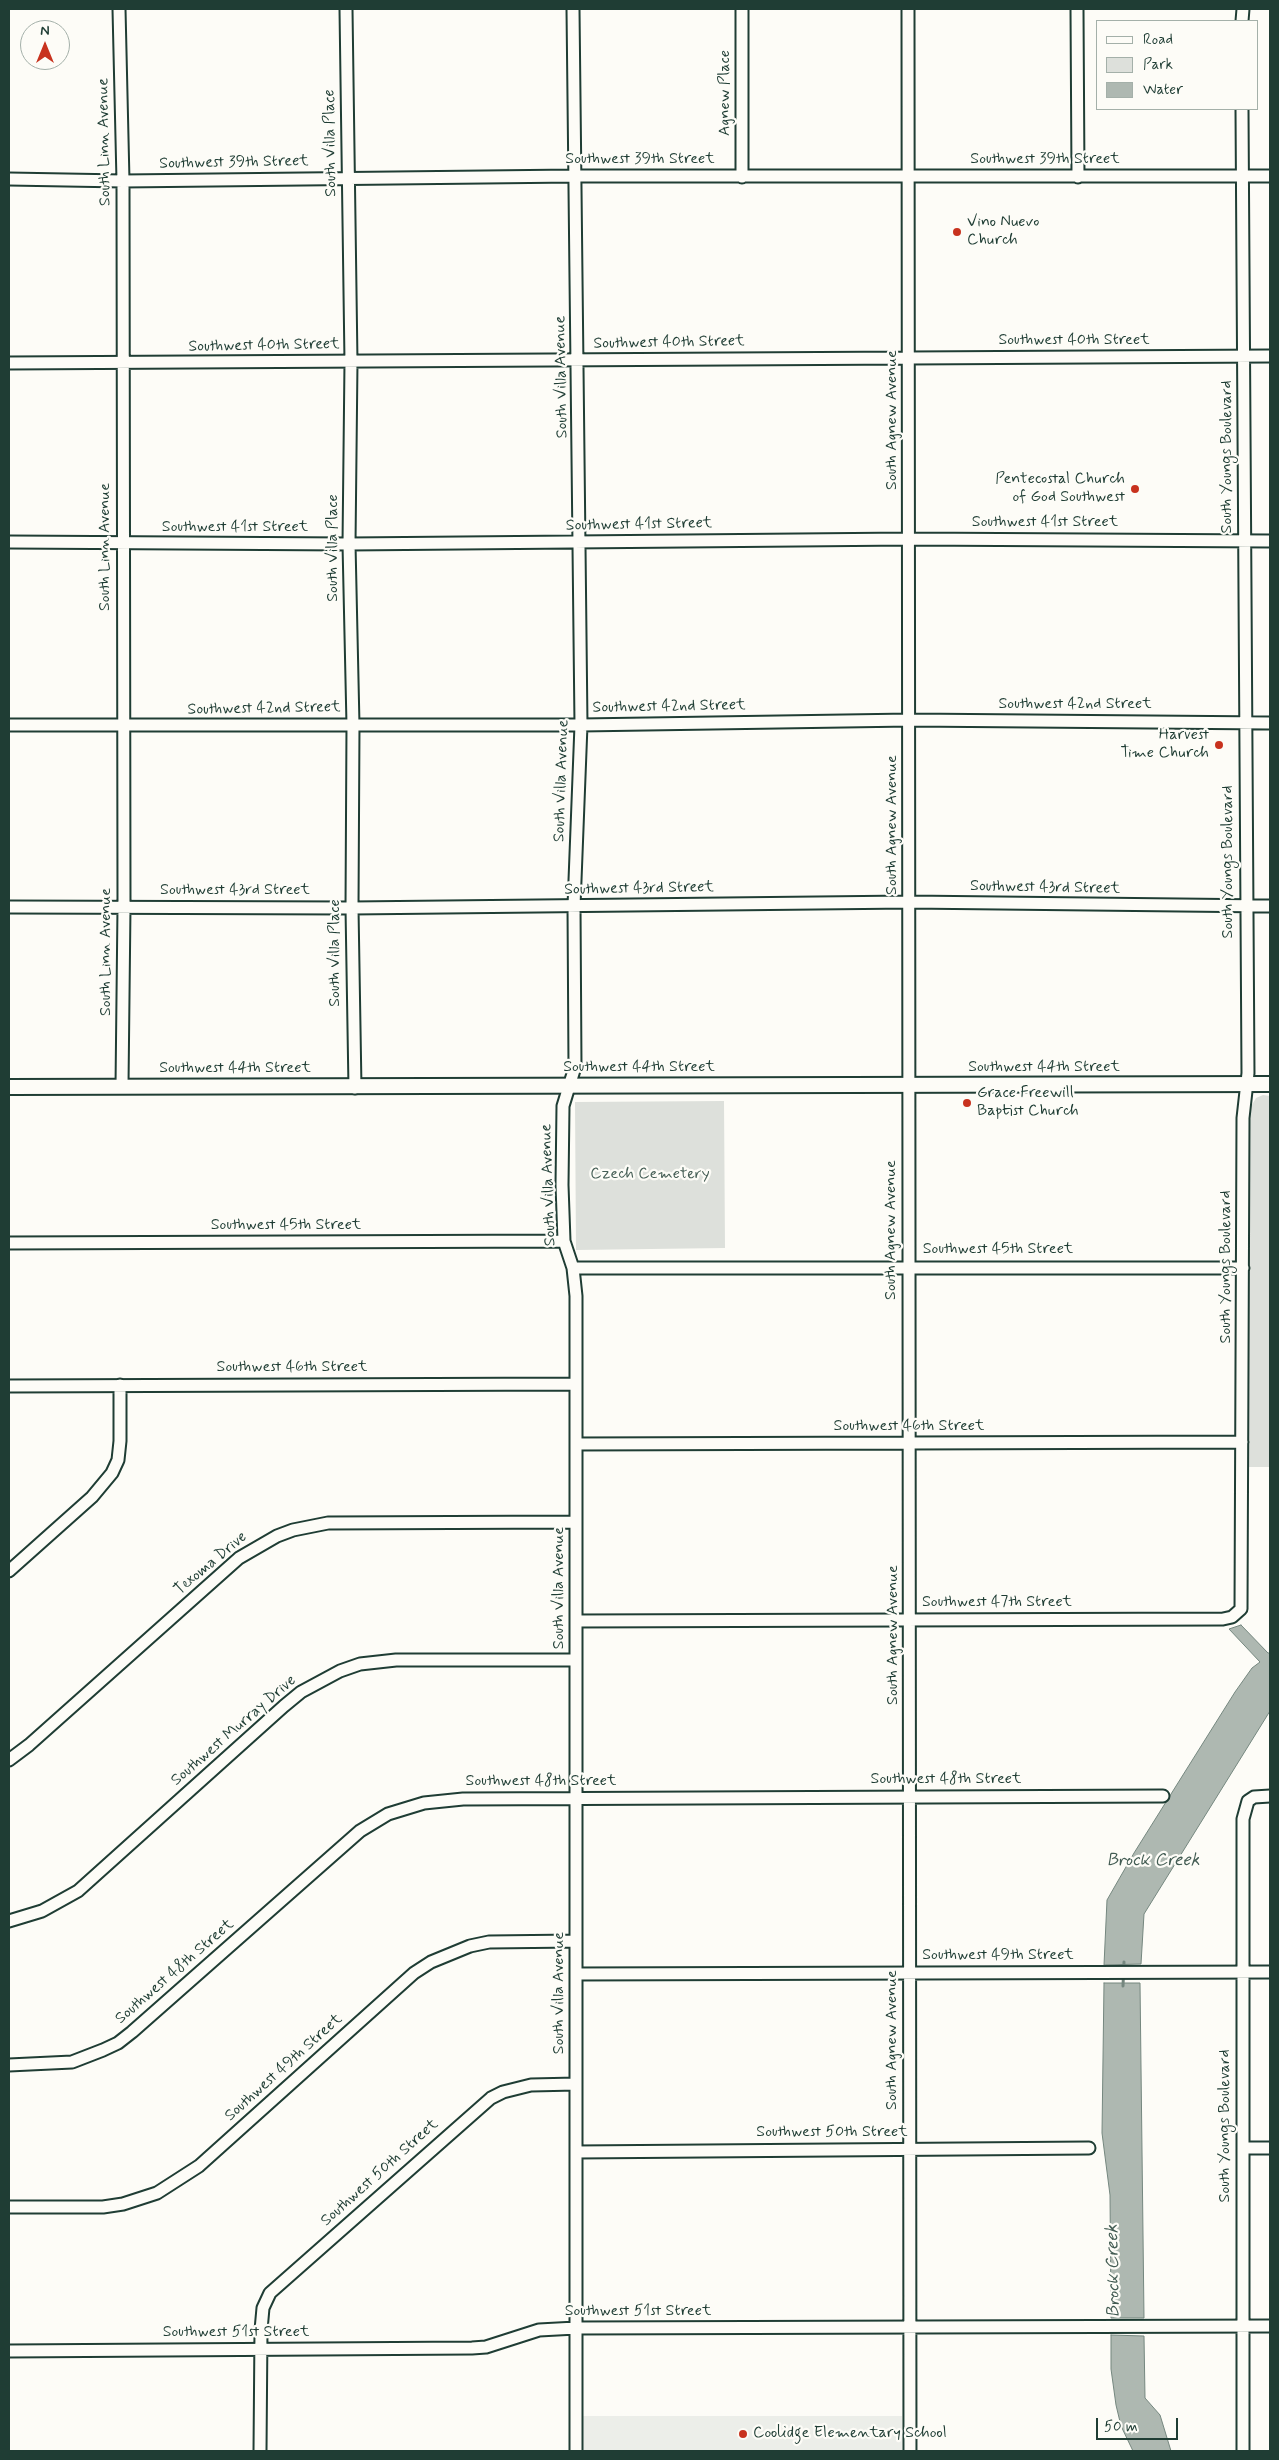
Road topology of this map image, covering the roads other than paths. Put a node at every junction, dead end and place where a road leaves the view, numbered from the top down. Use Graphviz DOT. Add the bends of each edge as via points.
graph roads {
  1 [pos="119,9"];
  2 [pos="346,9"];
  3 [pos="573,9"];
  4 [pos="742,9"];
  5 [pos="908,9"];
  6 [pos="1077,9"];
  7 [pos="1242,110"];
  8 [pos="909,175"];
  9 [pos="574,176"];
  10 [pos="1242,176"];
  11 [pos="1270,176"];
  12 [pos="742,177"];
  13 [pos="1078,177"];
  14 [pos="348,178"];
  15 [pos="9,179"];
  16 [pos="123,181"];
  17 [pos="1244,356"];
  18 [pos="1270,356"];
  19 [pos="909,358"];
  20 [pos="578,360"];
  21 [pos="351,362"];
  22 [pos="9,363"];
  23 [pos="122,364"];
  24 [pos="909,539"];
  25 [pos="1244,541"];
  26 [pos="1270,541"];
  27 [pos="9,542"];
  28 [pos="580,542"];
  29 [pos="123,544"];
  30 [pos="349,544"];
  31 [pos="910,720"];
  32 [pos="1244,723"];
  33 [pos="1270,723"];
  34 [pos="9,725"];
  35 [pos="353,725"];
  36 [pos="581,725"];
  37 [pos="123,727"];
  38 [pos="909,902"];
  39 [pos="574,906"];
  40 [pos="1270,906"];
  41 [pos="9,907"];
  42 [pos="124,907"];
  43 [pos="1245,907"];
  44 [pos="352,908"];
  45 [pos="1247,1084"];
  46 [pos="1270,1084"];
  47 [pos="9,1086"];
  48 [pos="122,1086"];
  49 [pos="569,1086"];
  50 [pos="908,1086"];
  51 [pos="355,1088"];
  52 [pos="564,1241"];
  53 [pos="9,1243"];
  54 [pos="909,1266"];
  55 [pos="573,1268"];
  56 [pos="1243,1268"];
  57 [pos="576,1384"];
  58 [pos="120,1385"];
  59 [pos="9,1386"];
  60 [pos="1242,1442"];
  61 [pos="908,1443"];
  62 [pos="576,1444"];
  63 [pos="576,1522"];
  64 [pos="9,1572"];
  65 [pos="1238,1614"];
  66 [pos="910,1620"];
  67 [pos="576,1621"];
  68 [pos="576,1660"];
  69 [pos="9,1760"];
  70 [pos="910,1796"];
  71 [pos="1163,1796"];
  72 [pos="1270,1796"];
  73 [pos="576,1798"];
  74 [pos="9,1921"];
  75 [pos="576,1941"];
  76 [pos="909,1972"];
  77 [pos="1242,1972"];
  78 [pos="1270,1972"];
  79 [pos="576,1974"];
  80 [pos="9,2065"];
  81 [pos="576,2084"];
  82 [pos="1089,2148"];
  83 [pos="1243,2148"];
  84 [pos="1270,2148"];
  85 [pos="909,2149"];
  86 [pos="576,2152"];
  87 [pos="9,2207"];
  88 [pos="910,2326"];
  89 [pos="1243,2326"];
  90 [pos="1270,2326"];
  91 [pos="576,2328"];
  92 [pos="260,2349"];
  93 [pos="9,2350"];
  94 [pos="260,2451"];
  95 [pos="576,2451"];
  96 [pos="910,2451"];
  97 [pos="1243,2451"];
  1 -- 16 [label="street, South Linn Avenue"];
  2 -- 14 [label="street, South Villa Place"];
  3 -- 9 [label="street, South Villa Avenue"];
  4 -- 12 [label="street, Agnew Place"];
  5 -- 8 [label="street, South Agnew Avenue"];
  6 -- 13 [label="street"];
  7 -- 10 [label="street, South Youngs Boulevard"];
  8 -- 12 [label="street, Southwest 39th Street"];
  8 -- 13 [label="street, Southwest 39th Street"];
  8 -- 19 [label="street, South Agnew Avenue"];
  9 -- 12 [label="street, Southwest 39th Street"];
  9 -- 14 [label="street, Southwest 39th Street"];
  9 -- 20 [label="street, South Villa Avenue"];
  10 -- 11 [label="street, Southwest 39th Street"];
  10 -- 13 [label="street, Southwest 39th Street"];
  10 -- 17 [label="street, South Youngs Boulevard"];
  14 -- 16 [label="street, Southwest 39th Street"];
  14 -- 21 [label="street, South Villa Place"];
  15 -- 16 [label="street, Southwest 39th Street"];
  16 -- 23 [label="street, South Linn Avenue"];
  17 -- 18 [label="street, Southwest 40th Street"];
  17 -- 19 [label="street, Southwest 40th Street"];
  17 -- 25 [label="street, South Youngs Boulevard"];
  19 -- 20 [label="street, Southwest 40th Street"];
  19 -- 24 [label="street, South Agnew Avenue"];
  20 -- 21 [label="street, Southwest 40th Street"];
  20 -- 28 [label="street, South Villa Avenue"];
  21 -- 23 [label="street, Southwest 40th Street"];
  21 -- 30 [label="street, South Villa Place"];
  22 -- 23 [label="street, Southwest 40th Street"];
  23 -- 29 [label="street, South Linn Avenue"];
  24 -- 25 [label="street, Southwest 41st Street"];
  24 -- 28 [label="street, Southwest 41st Street"];
  24 -- 31 [label="street, South Agnew Avenue"];
  25 -- 26 [label="street, Southwest 41st Street"];
  25 -- 32 [label="street, South Youngs Boulevard"];
  27 -- 29 [label="street, Southwest 41st Street"];
  28 -- 30 [label="street, Southwest 41st Street"];
  28 -- 36 [label="street, South Villa Avenue"];
  29 -- 30 [label="street, Southwest 41st Street"];
  29 -- 37 [label="street, South Linn Avenue"];
  30 -- 35 [label="street, South Villa Place"];
  31 -- 32 [label="street, Southwest 42nd Street"];
  31 -- 36 [label="street, Southwest 42nd Street"];
  31 -- 38 [label="street, South Agnew Avenue"];
  32 -- 33 [label="street, Southwest 42nd Street"];
  32 -- 43 [label="street, South Youngs Boulevard"];
  34 -- 37 [label="street, Southwest 42nd Street"];
  35 -- 36 [label="street, Southwest 42nd Street"];
  35 -- 37 [label="street, Southwest 42nd Street"];
  35 -- 44 [label="street, South Villa Place"];
  36 -- 39 [label="street, South Villa Avenue"];
  37 -- 42 [label="street, South Linn Avenue"];
  38 -- 39 [label="street, Southwest 43rd Street"];
  38 -- 43 [label="street, Southwest 43rd Street"];
  38 -- 50 [label="street, South Agnew Avenue"];
  39 -- 44 [label="street, Southwest 43rd Street"];
  39 -- 49 [label="street, South Villa Avenue" via="575,1067"];
  40 -- 43 [label="street, Southwest 43rd Street"];
  41 -- 42 [label="street, Southwest 43rd Street"];
  42 -- 44 [label="street, Southwest 43rd Street"];
  42 -- 48 [label="street, South Linn Avenue"];
  43 -- 45 [label="street, South Youngs Boulevard"];
  44 -- 51 [label="street, South Villa Place"];
  45 -- 46 [label="main road, Southwest 44th Street"];
  45 -- 50 [label="main road, Southwest 44th Street"];
  45 -- 56 [label="street, South Youngs Boulevard" via="1243,1118"];
  47 -- 48 [label="main road, Southwest 44th Street"];
  48 -- 51 [label="main road, Southwest 44th Street"];
  49 -- 50 [label="main road, Southwest 44th Street"];
  49 -- 51 [label="main road, Southwest 44th Street"];
  49 -- 52 [label="street, South Villa Avenue" via="563,1106"];
  50 -- 54 [label="street, South Agnew Avenue"];
  52 -- 53 [label="street, Southwest 45th Street"];
  52 -- 55 [label="street, South Villa Avenue"];
  54 -- 55 [label="street, Southwest 45th Street"];
  54 -- 56 [label="street, Southwest 45th Street"];
  54 -- 61 [label="street, South Agnew Avenue"];
  55 -- 57 [label="street, South Villa Avenue"];
  56 -- 60 [label="street, South Youngs Boulevard"];
  57 -- 58 [label="street, Southwest 46th Street"];
  57 -- 62 [label="street, South Villa Avenue"];
  58 -- 59 [label="street, Southwest 46th Street"];
  58 -- 64 [label="street" via="120,1441 118,1460 112,1473 92,1498"];
  60 -- 61 [label="street, Southwest 46th Street"];
  60 -- 65 [label="street, South Youngs Boulevard" via="1242,1601"];
  61 -- 62 [label="street, Southwest 46th Street"];
  61 -- 66 [label="street, South Agnew Avenue"];
  62 -- 63 [label="street, South Villa Avenue"];
  63 -- 67 [label="street, South Villa Avenue"];
  63 -- 69 [label="street, Texoma Drive" via="328,1523 276,1536 239,1558"];
  65 -- 66 [label="street, Southwest 47th Street" via="1223,1619"];
  66 -- 67 [label="street, Southwest 47th Street"];
  66 -- 70 [label="street, South Agnew Avenue"];
  67 -- 68 [label="street, South Villa Avenue"];
  68 -- 73 [label="street, South Villa Avenue"];
  68 -- 74 [label="street, Southwest Murray Drive" via="396,1660 360,1664 340,1671 301,1692 284,1706 78,1891 42,1911"];
  70 -- 71 [label="street, Southwest 48th Street"];
  70 -- 73 [label="street, Southwest 48th Street"];
  70 -- 76 [label="street, South Agnew Avenue"];
  72 -- 77 [label="street, South Youngs Boulevard" via="1254,1797 1248,1801 1243,1819"];
  73 -- 75 [label="street, South Villa Avenue"];
  73 -- 80 [label="street, Southwest 48th Street" via="443,1800 388,1814 346,1843 118,2043 72,2062"];
  75 -- 79 [label="street, South Villa Avenue"];
  75 -- 87 [label="street, Southwest 49th Street" via="489,1942 431,1962 414,1973 199,2166 157,2193 102,2207"];
  76 -- 77 [label="street, Southwest 49th Street"];
  76 -- 79 [label="street, Southwest 49th Street"];
  76 -- 85 [label="street, South Agnew Avenue"];
  77 -- 78 [label="street, Southwest 49th Street"];
  77 -- 83 [label="street, South Youngs Boulevard"];
  79 -- 81 [label="street, South Villa Avenue"];
  81 -- 86 [label="street, South Villa Avenue"];
  81 -- 92 [label="street, Southwest 50th Street" via="531,2084 515,2088 491,2098 474,2111 270,2293 263,2308"];
  82 -- 85 [label="street, Southwest 50th Street"];
  83 -- 84 [label="street"];
  83 -- 89 [label="street, South Youngs Boulevard"];
  85 -- 86 [label="street, Southwest 50th Street"];
  85 -- 88 [label="street, South Agnew Avenue"];
  86 -- 91 [label="street, South Villa Avenue"];
  88 -- 89 [label="street, Southwest 51st Street"];
  88 -- 91 [label="street, Southwest 51st Street"];
  88 -- 96 [label="street, South Agnew Avenue"];
  89 -- 90 [label="street, Southwest 51st Street"];
  89 -- 97 [label="street, South Youngs Boulevard"];
  91 -- 92 [label="street, Southwest 51st Street" via="539,2330 486,2347 472,2348"];
  91 -- 95 [label="street, South Villa Avenue"];
  92 -- 93 [label="street, Southwest 51st Street"];
  92 -- 94 [label="street"];
}
